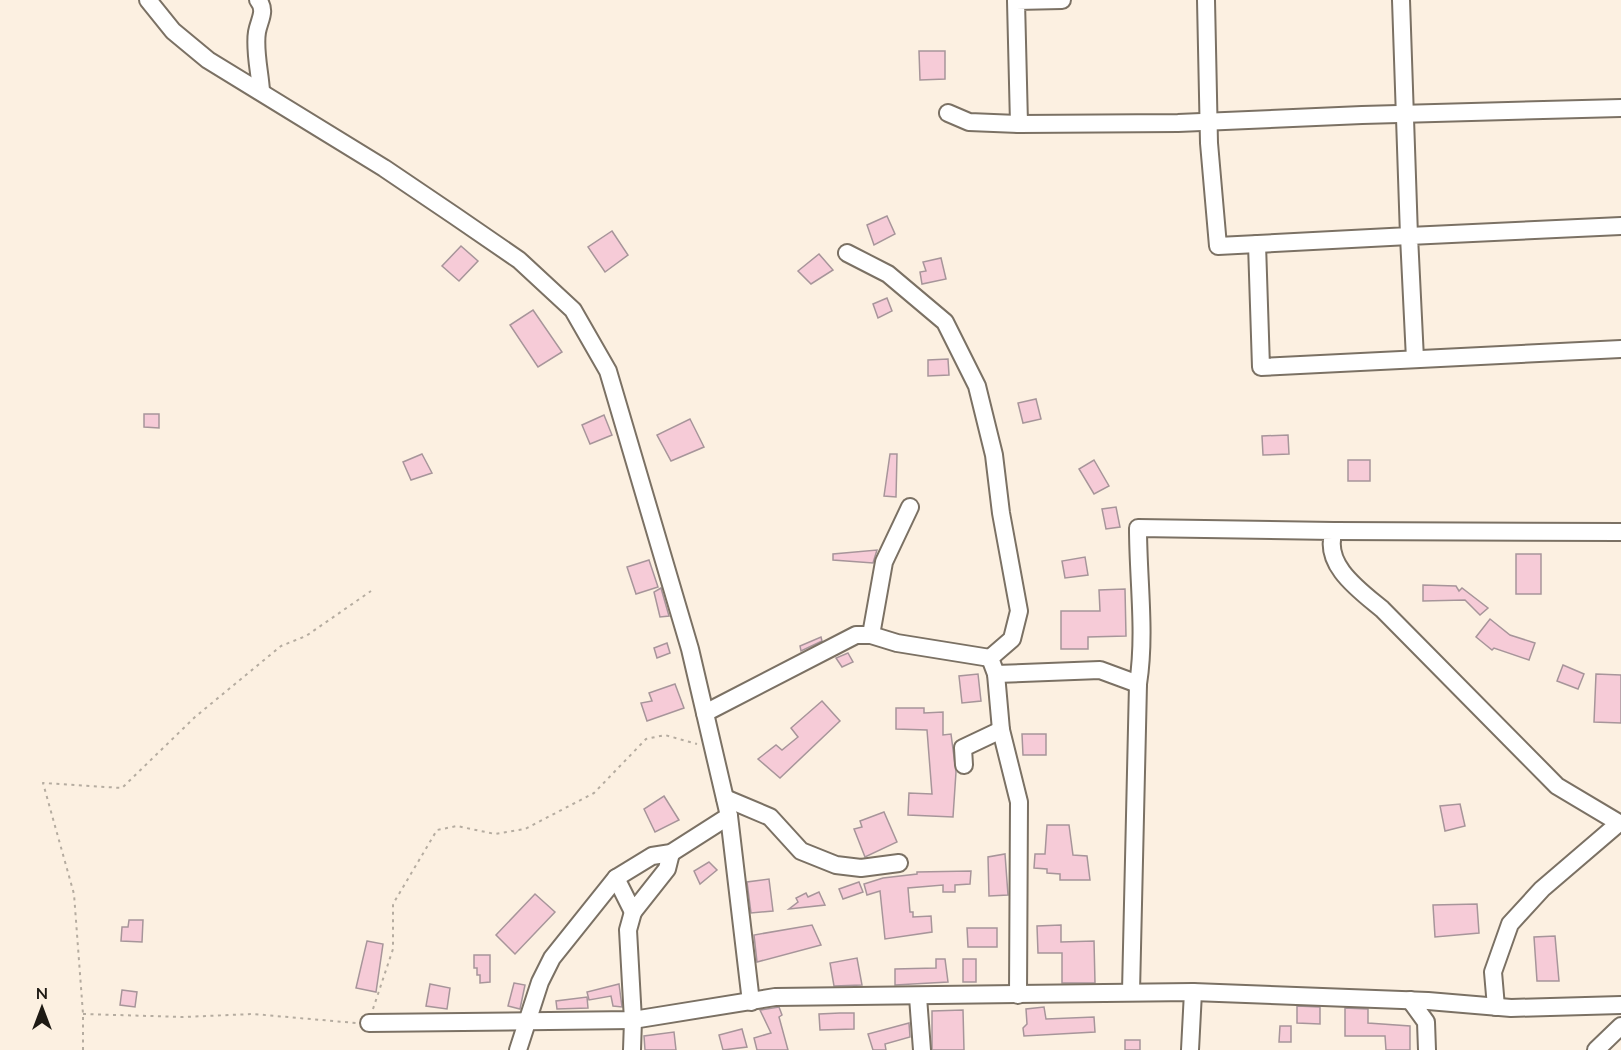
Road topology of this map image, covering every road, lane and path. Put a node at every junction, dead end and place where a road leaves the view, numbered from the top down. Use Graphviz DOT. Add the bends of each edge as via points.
graph roads {
  1 [pos="148,0"];
  2 [pos="258,0"];
  3 [pos="1062,0"];
  4 [pos="1206,0"];
  5 [pos="1401,0"];
  6 [pos="261,92"];
  7 [pos="1621,108"];
  8 [pos="948,113"];
  9 [pos="1404,114"];
  10 [pos="1209,122"];
  11 [pos="1019,124"];
  12 [pos="1621,226"];
  13 [pos="1409,236"];
  14 [pos="1257,244"];
  15 [pos="846,253"];
  16 [pos="1621,349"];
  17 [pos="1415,359"];
  18 [pos="910,507"];
  19 [pos="1334,531"];
  20 [pos="1621,532"];
  21 [pos="371,591"];
  22 [pos="872,635"];
  23 [pos="993,666"];
  24 [pos="1138,684"];
  25 [pos="705,713"];
  26 [pos="1001,730"];
  27 [pos="713,748"];
  28 [pos="964,765"];
  29 [pos="725,798"];
  30 [pos="729,816"];
  31 [pos="1620,822"];
  32 [pos="671,853"];
  33 [pos="899,863"];
  34 [pos="616,878"];
  35 [pos="633,912"];
  36 [pos="1131,992"];
  37 [pos="1193,992"];
  38 [pos="1018,995"];
  39 [pos="918,997"];
  40 [pos="1410,1000"];
  41 [pos="751,1002"];
  42 [pos="1621,1005"];
  43 [pos="1496,1007"];
  44 [pos="83,1014"];
  45 [pos="633,1020"];
  46 [pos="527,1021"];
  47 [pos="369,1023"];
  48 [pos="1617,1036"];
  49 [pos="83,1050"];
  50 [pos="518,1050"];
  51 [pos="632,1050"];
  52 [pos="922,1050"];
  53 [pos="1190,1050"];
  54 [pos="1427,1050"];
  55 [pos="1596,1050"];
  1 -- 6 [label="street" via="173,31 208,60"];
  2 -- 6 [label="street" via="262,5 256,34"];
  3 -- 11 [label="street" via="1016,1"];
  4 -- 10 [label="street"];
  5 -- 9 [label="street"];
  6 -- 25 [label="street" via="384,168 519,260 573,310 608,371 690,649"];
  7 -- 9 [label="street"];
  8 -- 11 [label="street" via="969,122"];
  9 -- 10 [label="street"];
  9 -- 13 [label="street"];
  10 -- 11 [label="street"];
  10 -- 14 [label="street" via="1218,246"];
  12 -- 13 [label="street"];
  13 -- 14 [label="street"];
  13 -- 17 [label="street"];
  14 -- 17 [label="street" via="1261,367"];
  15 -- 23 [label="street" via="888,274 945,322 977,386 994,455 1019,612 1012,639"];
  16 -- 17 [label="street"];
  18 -- 22 [label="street" via="884,562"];
  19 -- 20 [label="street"];
  19 -- 24 [label="street" via="1138,528 1143,649"];
  19 -- 31 [label="street" via="1330,542 1333,559 1356,588 1382,609 1557,786"];
  21 -- 44 [label="path" via="306,636 282,646 195,717 122,788 43,783 74,894"];
  22 -- 23 [label="street"];
  22 -- 25 [label="street" via="856,635"];
  23 -- 24 [label="street" via="1100,670"];
  23 -- 26 [label="street"];
  24 -- 36 [label="street"];
  25 -- 27 [label="street"];
  26 -- 28 [label="street" via="963,748"];
  26 -- 38 [label="street" via="1019,802"];
  27 -- 29 [label="street"];
  27 -- 47 [label="path" via="665,735 646,739 594,793 525,829 495,834 457,826 437,830 393,904 393,949"];
  29 -- 30 [label="street"];
  29 -- 33 [label="street" via="770,817 801,851 836,865 861,868"];
  30 -- 32 [label="street"];
  30 -- 41 [label="street"];
  31 -- 43 [label="street" via="1542,889 1510,924 1493,972"];
  32 -- 34 [label="street" via="652,856"];
  32 -- 35 [label="street" via="667,869"];
  34 -- 35 [label="street"];
  34 -- 46 [label="street" via="552,958"];
  35 -- 45 [label="street" via="628,930"];
  36 -- 37 [label="street"];
  36 -- 38 [label="street"];
  37 -- 40 [label="street"];
  37 -- 53 [label="street"];
  38 -- 39 [label="street"];
  39 -- 41 [label="street" via="775,997"];
  39 -- 52 [label="street"];
  40 -- 43 [label="street"];
  40 -- 54 [label="street" via="1426,1022"];
  41 -- 45 [label="street"];
  42 -- 43 [label="street"];
  44 -- 47 [label="path" via="253,1014"];
  44 -- 49 [label="path"];
  45 -- 46 [label="street"];
  45 -- 51 [label="street"];
  46 -- 47 [label="street"];
  46 -- 50 [label="street"];
  48 -- 55 [label="street"];
}
